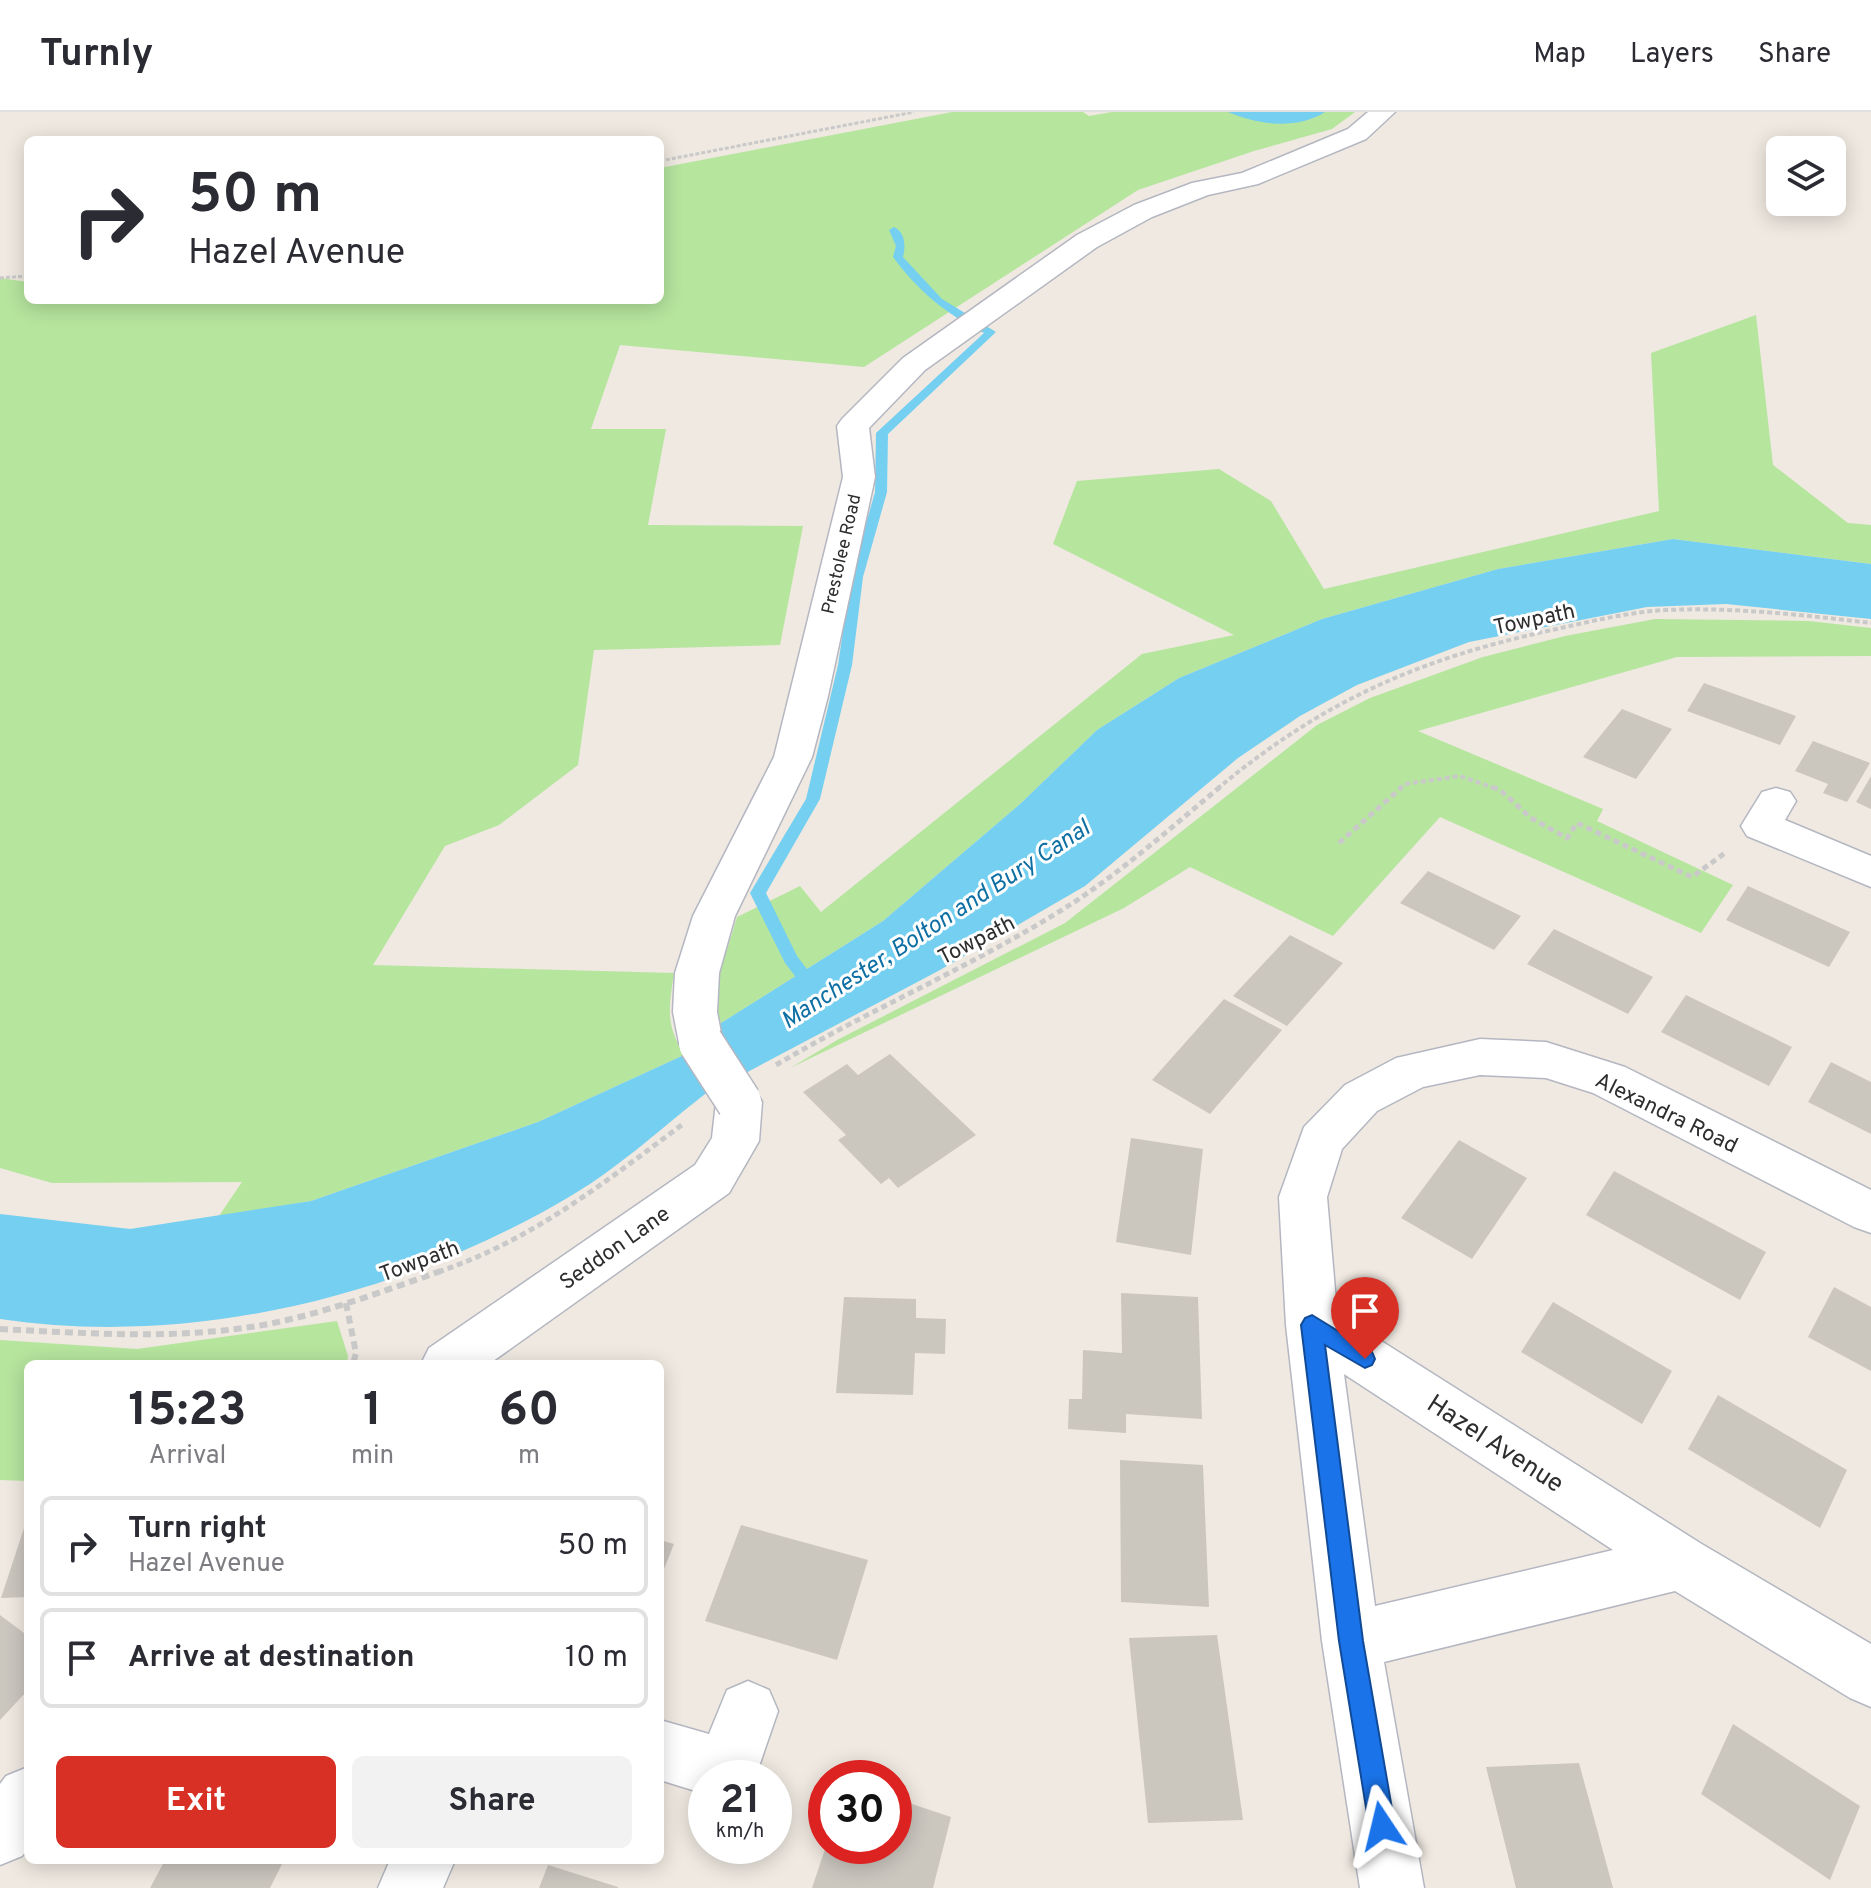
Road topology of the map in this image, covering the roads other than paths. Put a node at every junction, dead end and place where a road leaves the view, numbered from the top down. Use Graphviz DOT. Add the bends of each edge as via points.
graph roads {
  1 [pos="1383,112"];
  2 [pos="1768,814"];
  3 [pos="1871,872"];
  4 [pos="753,1086"];
  5 [pos="1871,1213"];
  6 [pos="1312,1325"];
  7 [pos="453,1360"];
  8 [pos="1680,1562"];
  9 [pos="1351,1641"];
  10 [pos="1871,1677"];
  11 [pos="748,1711"];
  12 [pos="664,1751"];
  13 [pos="688,1760"];
  14 [pos="731,1760"];
  15 [pos="421,1864"];
  16 [pos="410,1888"];
  17 [pos="1392,1888"];
  1 -- 4 [label="street, Prestolee Road, bridge" via="1357,134 1249,179 1201,188 1087,241 914,364 853,426 859,477 793,757 714,916 697,973 695,1012 701,1043"];
  2 -- 3 [label="street"];
  4 -- 7 [label="street, Seddon Lane" via="735,1141 712,1179"];
  5 -- 6 [label="street, Alexandra Road" via="1609,1080 1546,1060 1480,1057 1412,1071 1361,1098 1321,1140 1303,1197"];
  6 -- 8 [label="street, Hazel Avenue"];
  6 -- 9 [label="street, Alexandra Road"];
  8 -- 9 [label="street"];
  8 -- 10 [label="street, Hazel Avenue"];
  9 -- 17 [label="street, Alexandra Road"];
  11 -- 14 [label="street"];
  12 -- 13 [label="street"];
  15 -- 16 [label="street"];
}
